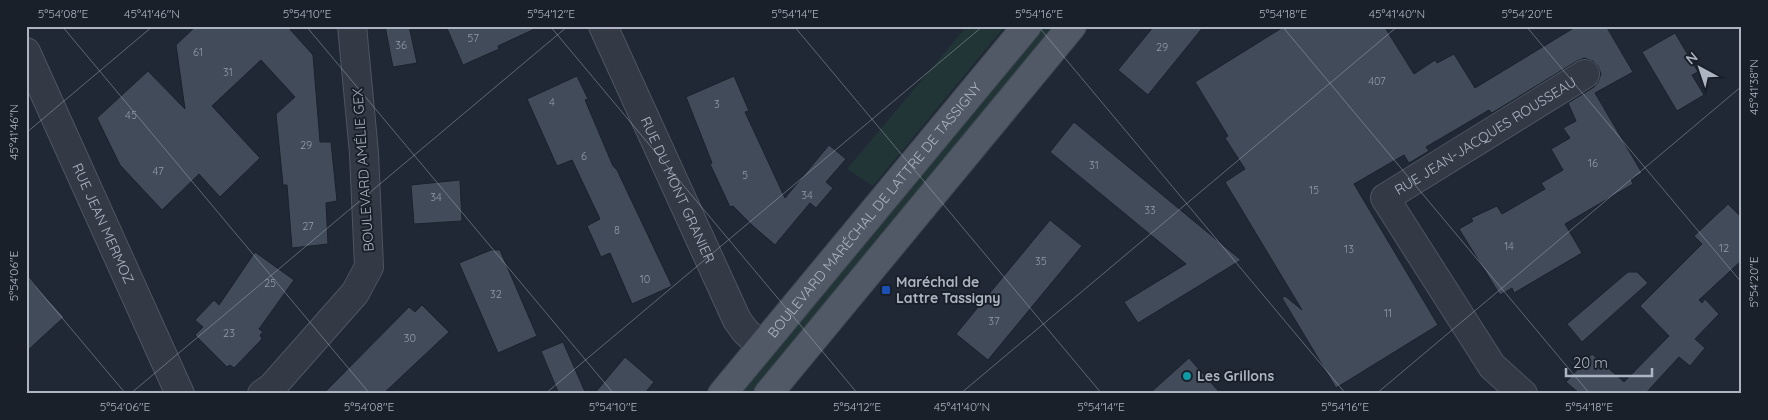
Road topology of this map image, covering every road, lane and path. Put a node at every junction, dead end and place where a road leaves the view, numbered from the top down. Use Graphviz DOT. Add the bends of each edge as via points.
graph roads {
  1 [pos="352,26"];
  2 [pos="603,26"];
  3 [pos="1027,26"];
  4 [pos="1072,26"];
  5 [pos="26,52"];
  6 [pos="1585,74"];
  7 [pos="761,346"];
  8 [pos="776,391"];
  9 [pos="180,394"];
  10 [pos="262,394"];
  11 [pos="722,394"];
  12 [pos="1523,394"];
  1 -- 10 [label="street, BOULEVARD AMÉLIE GEX" via="364,153 369,266 355,293 272,387"];
  2 -- 7 [label="street, RUE DU MONT GRANIER" via="737,320"];
  3 -- 7 [label="main road, BOULEVARD MARÉCHAL DE LATTRE DE TASSIGNY"];
  4 -- 8 [label="main road"];
  5 -- 9 [label="street, RUE JEAN MERMOZ"];
  6 -- 12 [label="street, RUE JEAN-JACQUES ROUSSEAU" via="1385,198 1492,366"];
  7 -- 11 [label="main road, BOULEVARD MARÉCHAL DE LATTRE DE TASSIGNY"];
}
